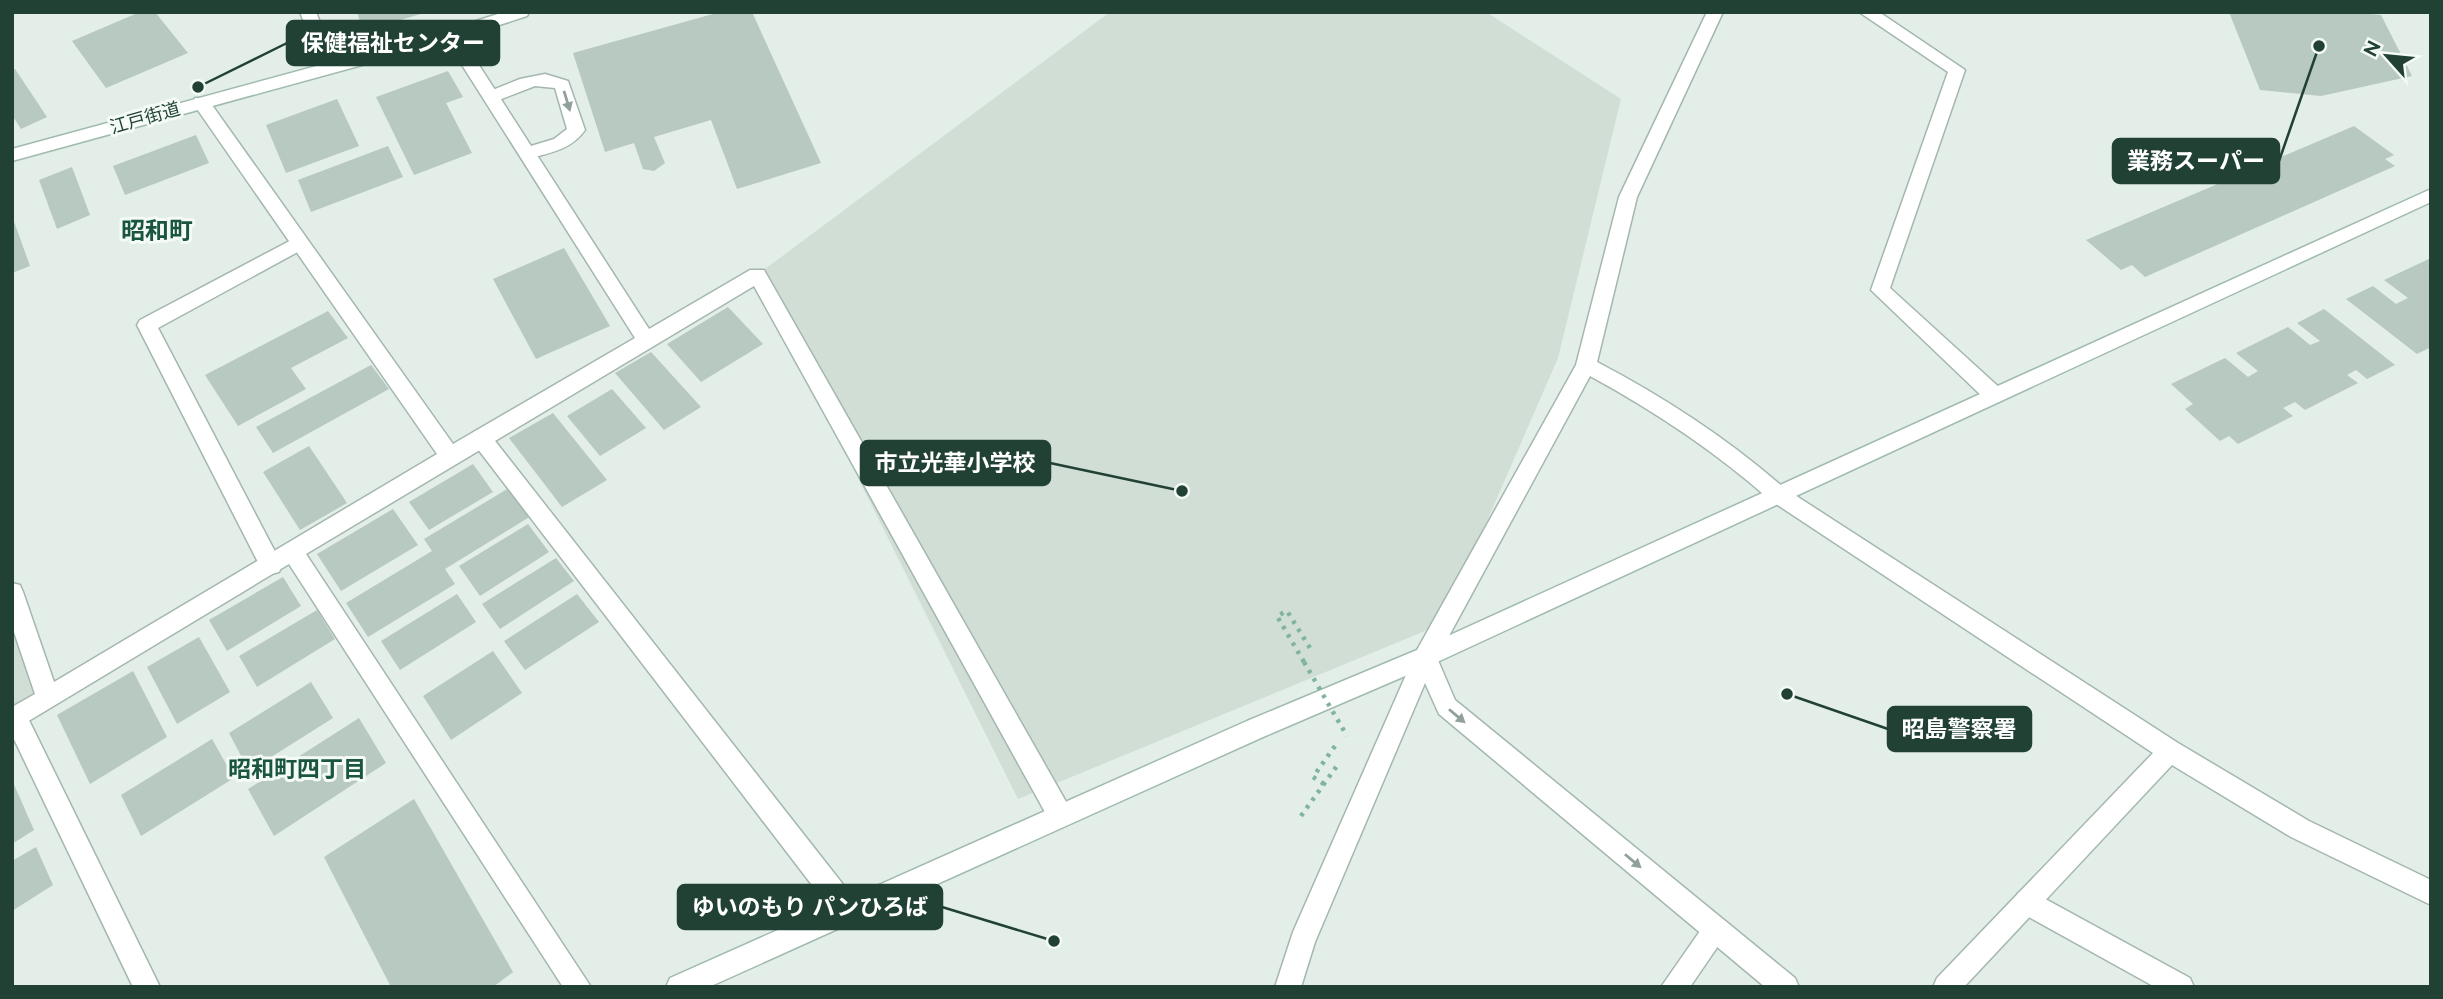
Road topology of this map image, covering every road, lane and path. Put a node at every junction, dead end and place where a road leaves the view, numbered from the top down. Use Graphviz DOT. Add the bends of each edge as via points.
graph roads {
  1 [pos="308,12"];
  2 [pos="521,12"];
  3 [pos="1714,12"];
  4 [pos="1867,12"];
  5 [pos="451,35"];
  6 [pos="330,68"];
  7 [pos="491,97"];
  8 [pos="201,102"];
  9 [pos="527,153"];
  10 [pos="12,155"];
  11 [pos="2431,195"];
  12 [pos="299,243"];
  13 [pos="646,340"];
  14 [pos="1586,365"];
  15 [pos="1994,395"];
  16 [pos="481,438"];
  17 [pos="450,456"];
  18 [pos="1777,494"];
  19 [pos="292,551"];
  20 [pos="271,565"];
  21 [pos="12,592"];
  22 [pos="1310,648"];
  23 [pos="1425,657"];
  24 [pos="48,699"];
  25 [pos="14,719"];
  26 [pos="1347,736"];
  27 [pos="1335,746"];
  28 [pos="2170,751"];
  29 [pos="1345,754"];
  30 [pos="1324,784"];
  31 [pos="1060,816"];
  32 [pos="1301,816"];
  33 [pos="2431,893"];
  34 [pos="2027,902"];
  35 [pos="847,909"];
  36 [pos="1716,930"];
  37 [pos="147,987"];
  38 [pos="578,987"];
  39 [pos="678,987"];
  40 [pos="1288,987"];
  41 [pos="1674,987"];
  42 [pos="1786,987"];
  43 [pos="1946,987"];
  44 [pos="2181,987"];
  1 -- 6 [label="street"];
  2 -- 5 [label="street, 江戸街道"];
  3 -- 14 [label="street" via="1628,197"];
  4 -- 15 [label="street" via="1957,70 1880,290"];
  5 -- 6 [label="street, 江戸街道"];
  5 -- 7 [label="street"];
  6 -- 8 [label="street, 江戸街道"];
  7 -- 9 [label="street"];
  7 -- 9 [label="street, one-way" via="544,79 562,85 576,130 562,142"];
  8 -- 10 [label="street, 江戸街道"];
  8 -- 12 [label="street"];
  9 -- 13 [label="street"];
  11 -- 15 [label="street"];
  12 -- 17 [label="street"];
  12 -- 20 [label="street" via="147,325"];
  13 -- 16 [label="street"];
  13 -- 31 [label="street" via="757,275"];
  14 -- 18 [label="street" via="1745,464"];
  14 -- 23 [label="street"];
  15 -- 18 [label="street"];
  16 -- 17 [label="street"];
  16 -- 35 [label="street"];
  17 -- 19 [label="street"];
  18 -- 23 [label="street"];
  18 -- 28 [label="street"];
  19 -- 20 [label="street"];
  19 -- 38 [label="street"];
  20 -- 24 [label="street"];
  21 -- 24 [label="street"];
  22 -- 26 [label="path, bridge" via="1287,611 1276,616"];
  23 -- 31 [label="street"];
  23 -- 36 [label="street, one-way" via="1447,708"];
  23 -- 40 [label="street" via="1302,941"];
  24 -- 25 [label="street"];
  25 -- 37 [label="street"];
  27 -- 30 [label="path" via="1313,777"];
  28 -- 33 [label="street" via="2300,829"];
  28 -- 34 [label="street"];
  29 -- 30 [label="path"];
  30 -- 32 [label="path"];
  31 -- 35 [label="street"];
  34 -- 43 [label="street"];
  34 -- 44 [label="street"];
  35 -- 39 [label="street"];
  36 -- 41 [label="street"];
  36 -- 42 [label="street"];
}
